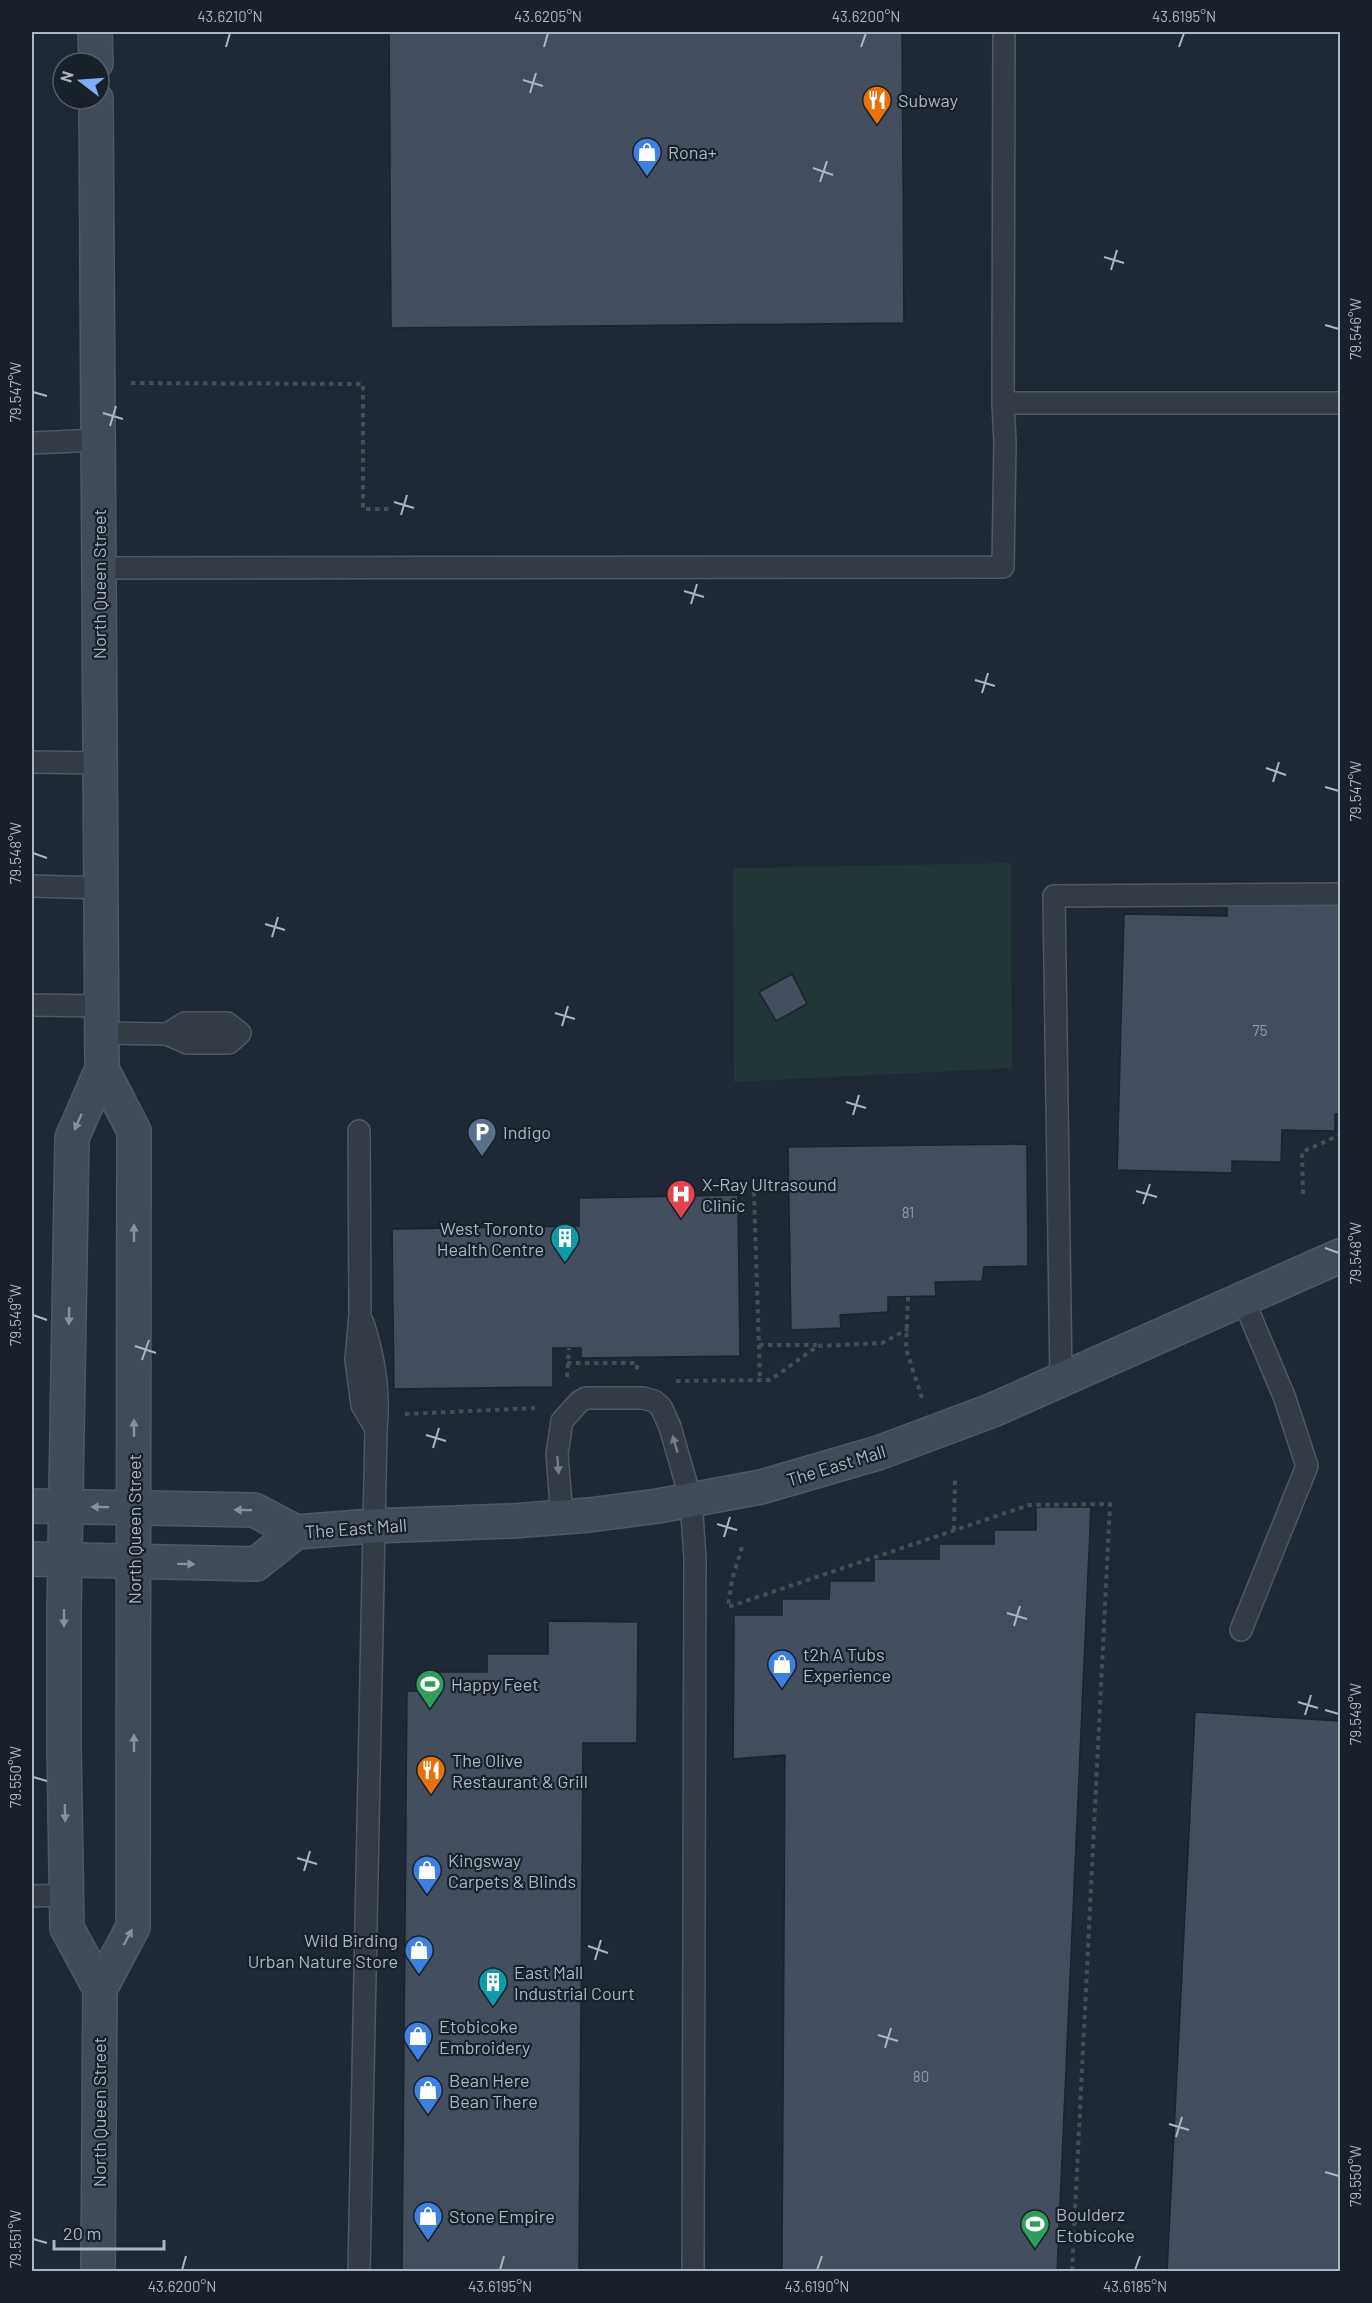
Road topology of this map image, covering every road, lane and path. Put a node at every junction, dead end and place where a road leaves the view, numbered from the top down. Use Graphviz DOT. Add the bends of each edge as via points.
graph roads {
  1 [pos="96,32"];
  2 [pos="1004,32"];
  3 [pos="96,51"];
  4 [pos="96,111"];
  5 [pos="98,383"];
  6 [pos="1003,403"];
  7 [pos="1341,403"];
  8 [pos="98,440"];
  9 [pos="32,443"];
  10 [pos="393,509"];
  11 [pos="99,568"];
  12 [pos="32,762"];
  13 [pos="101,762"];
  14 [pos="32,886"];
  15 [pos="101,888"];
  16 [pos="1341,894"];
  17 [pos="32,1005"];
  18 [pos="102,1020"];
  19 [pos="167,1034"];
  20 [pos="102,1069"];
  21 [pos="359,1131"];
  22 [pos="1341,1135"];
  23 [pos="754,1191"];
  24 [pos="1303,1194"];
  25 [pos="1341,1256"];
  26 [pos="908,1297"];
  27 [pos="1243,1299"];
  28 [pos="759,1345"];
  29 [pos="818,1346"];
  30 [pos="568,1348"];
  31 [pos="567,1371"];
  32 [pos="760,1380"];
  33 [pos="1061,1380"];
  34 [pos="932,1433"];
  35 [pos="955,1480"];
  36 [pos="691,1500"];
  37 [pos="32,1506"];
  38 [pos="66,1507"];
  39 [pos="134,1508"];
  40 [pos="562,1517"];
  41 [pos="373,1526"];
  42 [pos="954,1530"];
  43 [pos="296,1532"];
  44 [pos="742,1547"];
  45 [pos="32,1559"];
  46 [pos="65,1560"];
  47 [pos="134,1563"];
  48 [pos="1241,1630"];
  49 [pos="66,1895"];
  50 [pos="32,1896"];
  51 [pos="100,1989"];
  52 [pos="98,2271"];
  53 [pos="360,2271"];
  54 [pos="693,2271"];
  55 [pos="1072,2271"];
  1 -- 3 [label="main road"];
  2 -- 6 [label="lane"];
  4 -- 5 [label="main road, North Queen Street"];
  5 -- 8 [label="main road, North Queen Street"];
  5 -- 10 [label="path" via="363,384 363,509"];
  6 -- 7 [label="lane"];
  6 -- 11 [label="lane" via="1003,567"];
  8 -- 9 [label="lane"];
  8 -- 11 [label="main road, North Queen Street"];
  11 -- 13 [label="main road, North Queen Street"];
  12 -- 13 [label="lane"];
  13 -- 15 [label="main road, North Queen Street"];
  14 -- 15 [label="lane"];
  15 -- 18 [label="main road, North Queen Street"];
  16 -- 33 [label="lane" via="1054,896"];
  17 -- 18 [label="lane"];
  18 -- 19 [label="lane"];
  18 -- 20 [label="main road, North Queen Street"];
  20 -- 38 [label="main road, North Queen Street, one-way" via="72,1138"];
  39 -- 20 [label="main road, North Queen Street, one-way" via="134,1131"];
  21 -- 41 [label="lane" via="360,1314 371,1347 378,1407"];
  22 -- 24 [label="path" via="1302,1152"];
  23 -- 28 [label="path"];
  25 -- 27 [label="main road, The East Mall"];
  26 -- 34 [label="path" via="906,1349"];
  27 -- 33 [label="main road, The East Mall"];
  27 -- 48 [label="lane" via="1284,1396 1307,1466"];
  28 -- 29 [label="path"];
  28 -- 32 [label="path"];
  30 -- 31 [label="path"];
  33 -- 34 [label="main road, The East Mall"];
  34 -- 36 [label="main road, The East Mall" via="761,1487"];
  35 -- 42 [label="path"];
  36 -- 40 [label="main road, The East Mall"];
  36 -- 40 [label="lane, one-way" via="673,1434 661,1407 643,1398 586,1398 562,1421 557,1442"];
  36 -- 54 [label="lane" via="695,1558"];
  37 -- 38 [label="main road, The East Mall"];
  39 -- 38 [label="main road, The East Mall, one-way"];
  38 -- 46 [label="main road, North Queen Street"];
  43 -- 39 [label="main road, The East Mall, one-way" via="254,1510"];
  39 -- 47 [label="main road, North Queen Street"];
  40 -- 41 [label="main road, The East Mall"];
  41 -- 43 [label="main road, The East Mall"];
  41 -- 53 [label="lane"];
  42 -- 44 [label="path" via="728,1607"];
  42 -- 55 [label="path" via="1029,1505 1110,1504"];
  47 -- 43 [label="main road, The East Mall, one-way" via="256,1564"];
  45 -- 46 [label="main road, The East Mall"];
  46 -- 47 [label="main road, The East Mall"];
  46 -- 49 [label="main road, North Queen Street, one-way"];
  51 -- 47 [label="main road, North Queen Street, one-way" via="133,1927"];
  49 -- 50 [label="lane"];
  49 -- 51 [label="main road, North Queen Street" via="67,1928"];
  51 -- 52 [label="main road, North Queen Street"];
}
